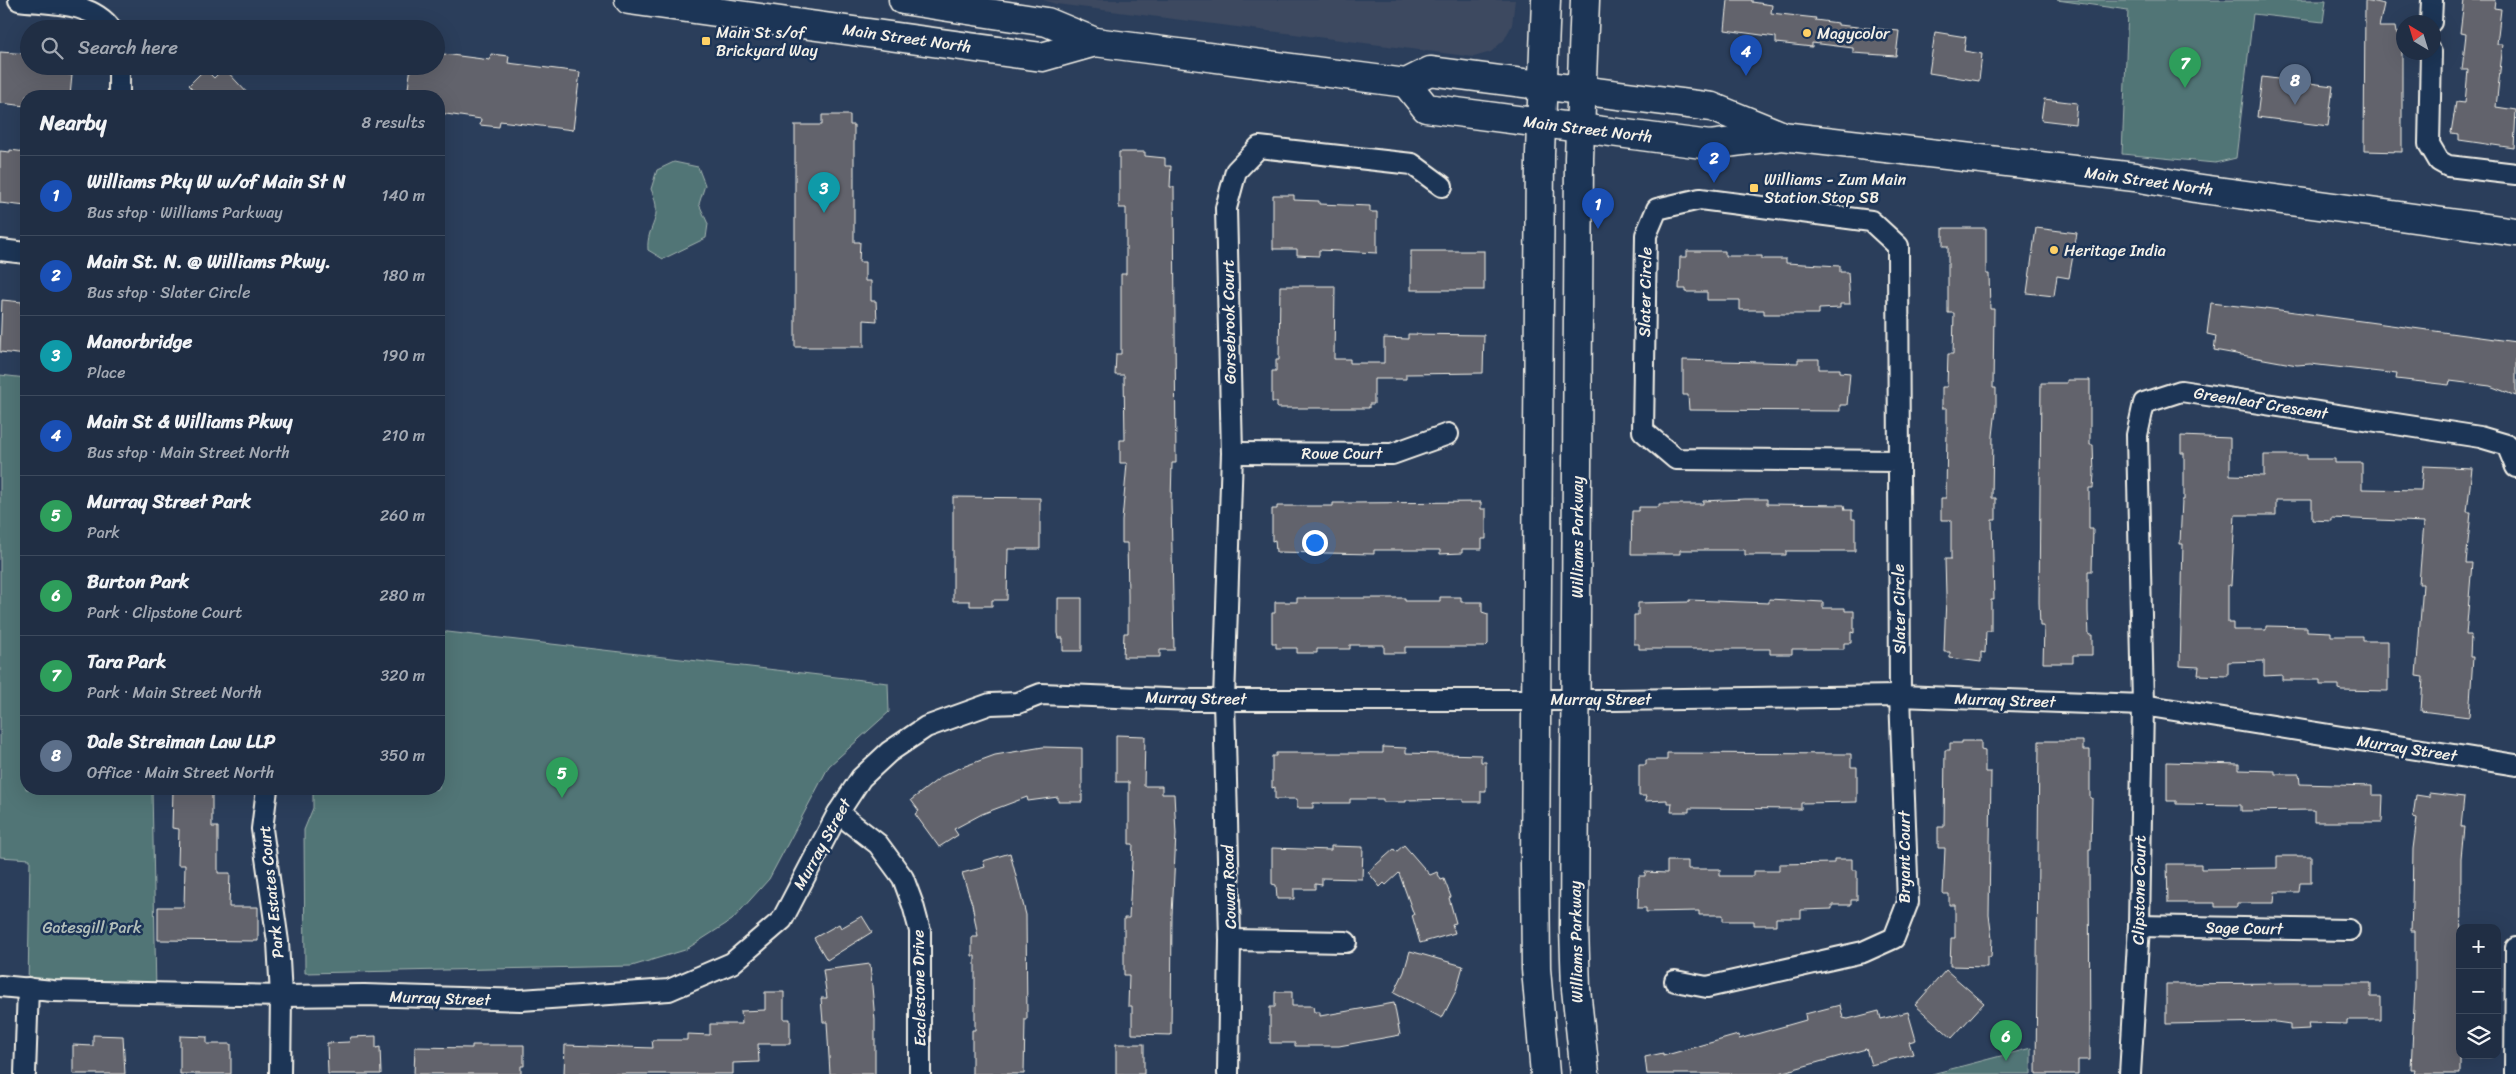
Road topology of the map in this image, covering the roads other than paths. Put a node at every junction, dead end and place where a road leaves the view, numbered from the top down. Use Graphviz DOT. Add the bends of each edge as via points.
graph roads {
  1 [pos="19,0"];
  2 [pos="629,0"];
  3 [pos="903,0"];
  4 [pos="1546,0"];
  5 [pos="1585,0"];
  6 [pos="2432,0"];
  7 [pos="2431,15"];
  8 [pos="105,20"];
  9 [pos="1095,42"];
  10 [pos="2431,60"];
  11 [pos="119,75"];
  12 [pos="1406,83"];
  13 [pos="1542,85"];
  14 [pos="119,90"];
  15 [pos="1581,90"];
  16 [pos="1541,123"];
  17 [pos="1580,128"];
  18 [pos="1782,136"];
  19 [pos="2516,174"];
  20 [pos="1442,186"];
  21 [pos="2516,232"];
  22 [pos="0,250"];
  23 [pos="20,252"];
  24 [pos="1448,434"];
  25 [pos="1232,453"];
  26 [pos="1897,462"];
  27 [pos="2516,467"];
  28 [pos="1900,696"];
  29 [pos="1224,700"];
  30 [pos="1536,700"];
  31 [pos="1576,700"];
  32 [pos="2143,706"];
  33 [pos="2516,765"];
  34 [pos="266,795"];
  35 [pos="838,813"];
  36 [pos="2139,926"];
  37 [pos="2349,930"];
  38 [pos="1230,940"];
  39 [pos="1346,942"];
  40 [pos="2516,948"];
  41 [pos="1675,981"];
  42 [pos="0,986"];
  43 [pos="28,988"];
  44 [pos="281,996"];
  45 [pos="25,1074"];
  46 [pos="280,1074"];
  47 [pos="920,1074"];
  48 [pos="1228,1074"];
  49 [pos="1545,1074"];
  50 [pos="1585,1074"];
  51 [pos="2130,1074"];
  52 [pos="2515,1074"];
  1 -- 8 [label="street" via="79,8"];
  2 -- 9 [label="main road, Main Street North" via="1042,57"];
  3 -- 9 [label="main road, Main Street North" via="1047,22"];
  4 -- 13 [label="main road"];
  5 -- 15 [label="main road, Williams Parkway"];
  6 -- 7 [label="street"];
  9 -- 12 [label="main road, Main Street North"];
  10 -- 19 [label="street" via="2429,144 2440,161 2448,166"];
  11 -- 14 [label="street"];
  12 -- 13 [label="main road, Main Street North" via="1430,71"];
  12 -- 16 [label="main road, Main Street North" via="1426,108"];
  13 -- 15 [label="main road, Main Street North"];
  13 -- 16 [label="main road"];
  15 -- 17 [label="main road, Williams Parkway"];
  15 -- 18 [label="main road, Main Street North" via="1712,107"];
  16 -- 17 [label="main road, Main Street North"];
  16 -- 30 [label="main road"];
  17 -- 18 [label="main road, Main Street North" via="1710,144"];
  17 -- 31 [label="main road, Williams Parkway"];
  18 -- 21 [label="main road, Main Street North" via="2135,177"];
  20 -- 25 [label="street, Gorsebrook Court" via="1412,164 1259,147 1236,170 1226,208"];
  22 -- 23 [label="street"];
  24 -- 25 [label="street, Rowe Court" via="1392,454"];
  25 -- 29 [label="street, Gorsebrook Court"];
  26 -- 26 [label="street, Slater Circle" via="1898,246 1871,221 1700,199 1657,209 1646,235 1643,431 1676,459"];
  26 -- 28 [label="street, Slater Circle"];
  27 -- 32 [label="street, Greenleaf Crescent" via="2508,445 2480,437 2181,391 2144,402 2137,435"];
  28 -- 31 [label="street, Murray Street"];
  28 -- 32 [label="street, Murray Street"];
  28 -- 41 [label="street, Bryant Court" via="1908,902 1894,938 1863,952 1708,987"];
  29 -- 30 [label="street, Murray Street"];
  29 -- 35 [label="street, Murray Street" via="1040,694 1018,703 990,704 926,728 889,752 861,778"];
  29 -- 38 [label="street, Cowan Road"];
  30 -- 31 [label="street, Murray Street"];
  30 -- 49 [label="main road" via="1536,969"];
  31 -- 50 [label="main road, Williams Parkway" via="1574,928 1576,989"];
  32 -- 33 [label="street, Murray Street"];
  32 -- 36 [label="street, Clipstone Court"];
  34 -- 44 [label="street, Park Estates Court" via="262,829 278,942"];
  35 -- 44 [label="street, Murray Street" via="782,920 732,963 669,990 521,1000"];
  35 -- 47 [label="street, Ecclestone Drive" via="878,844 903,878 913,905 920,931"];
  36 -- 37 [label="street, Sage Court"];
  36 -- 51 [label="street, Clipstone Court"];
  38 -- 39 [label="street"];
  38 -- 48 [label="street, Cowan Road"];
  40 -- 52 [label="street"];
  42 -- 43 [label="street, Murray Street"];
  43 -- 44 [label="street, Murray Street"];
  43 -- 45 [label="street"];
  44 -- 46 [label="street, Park Estates Court"];
}
